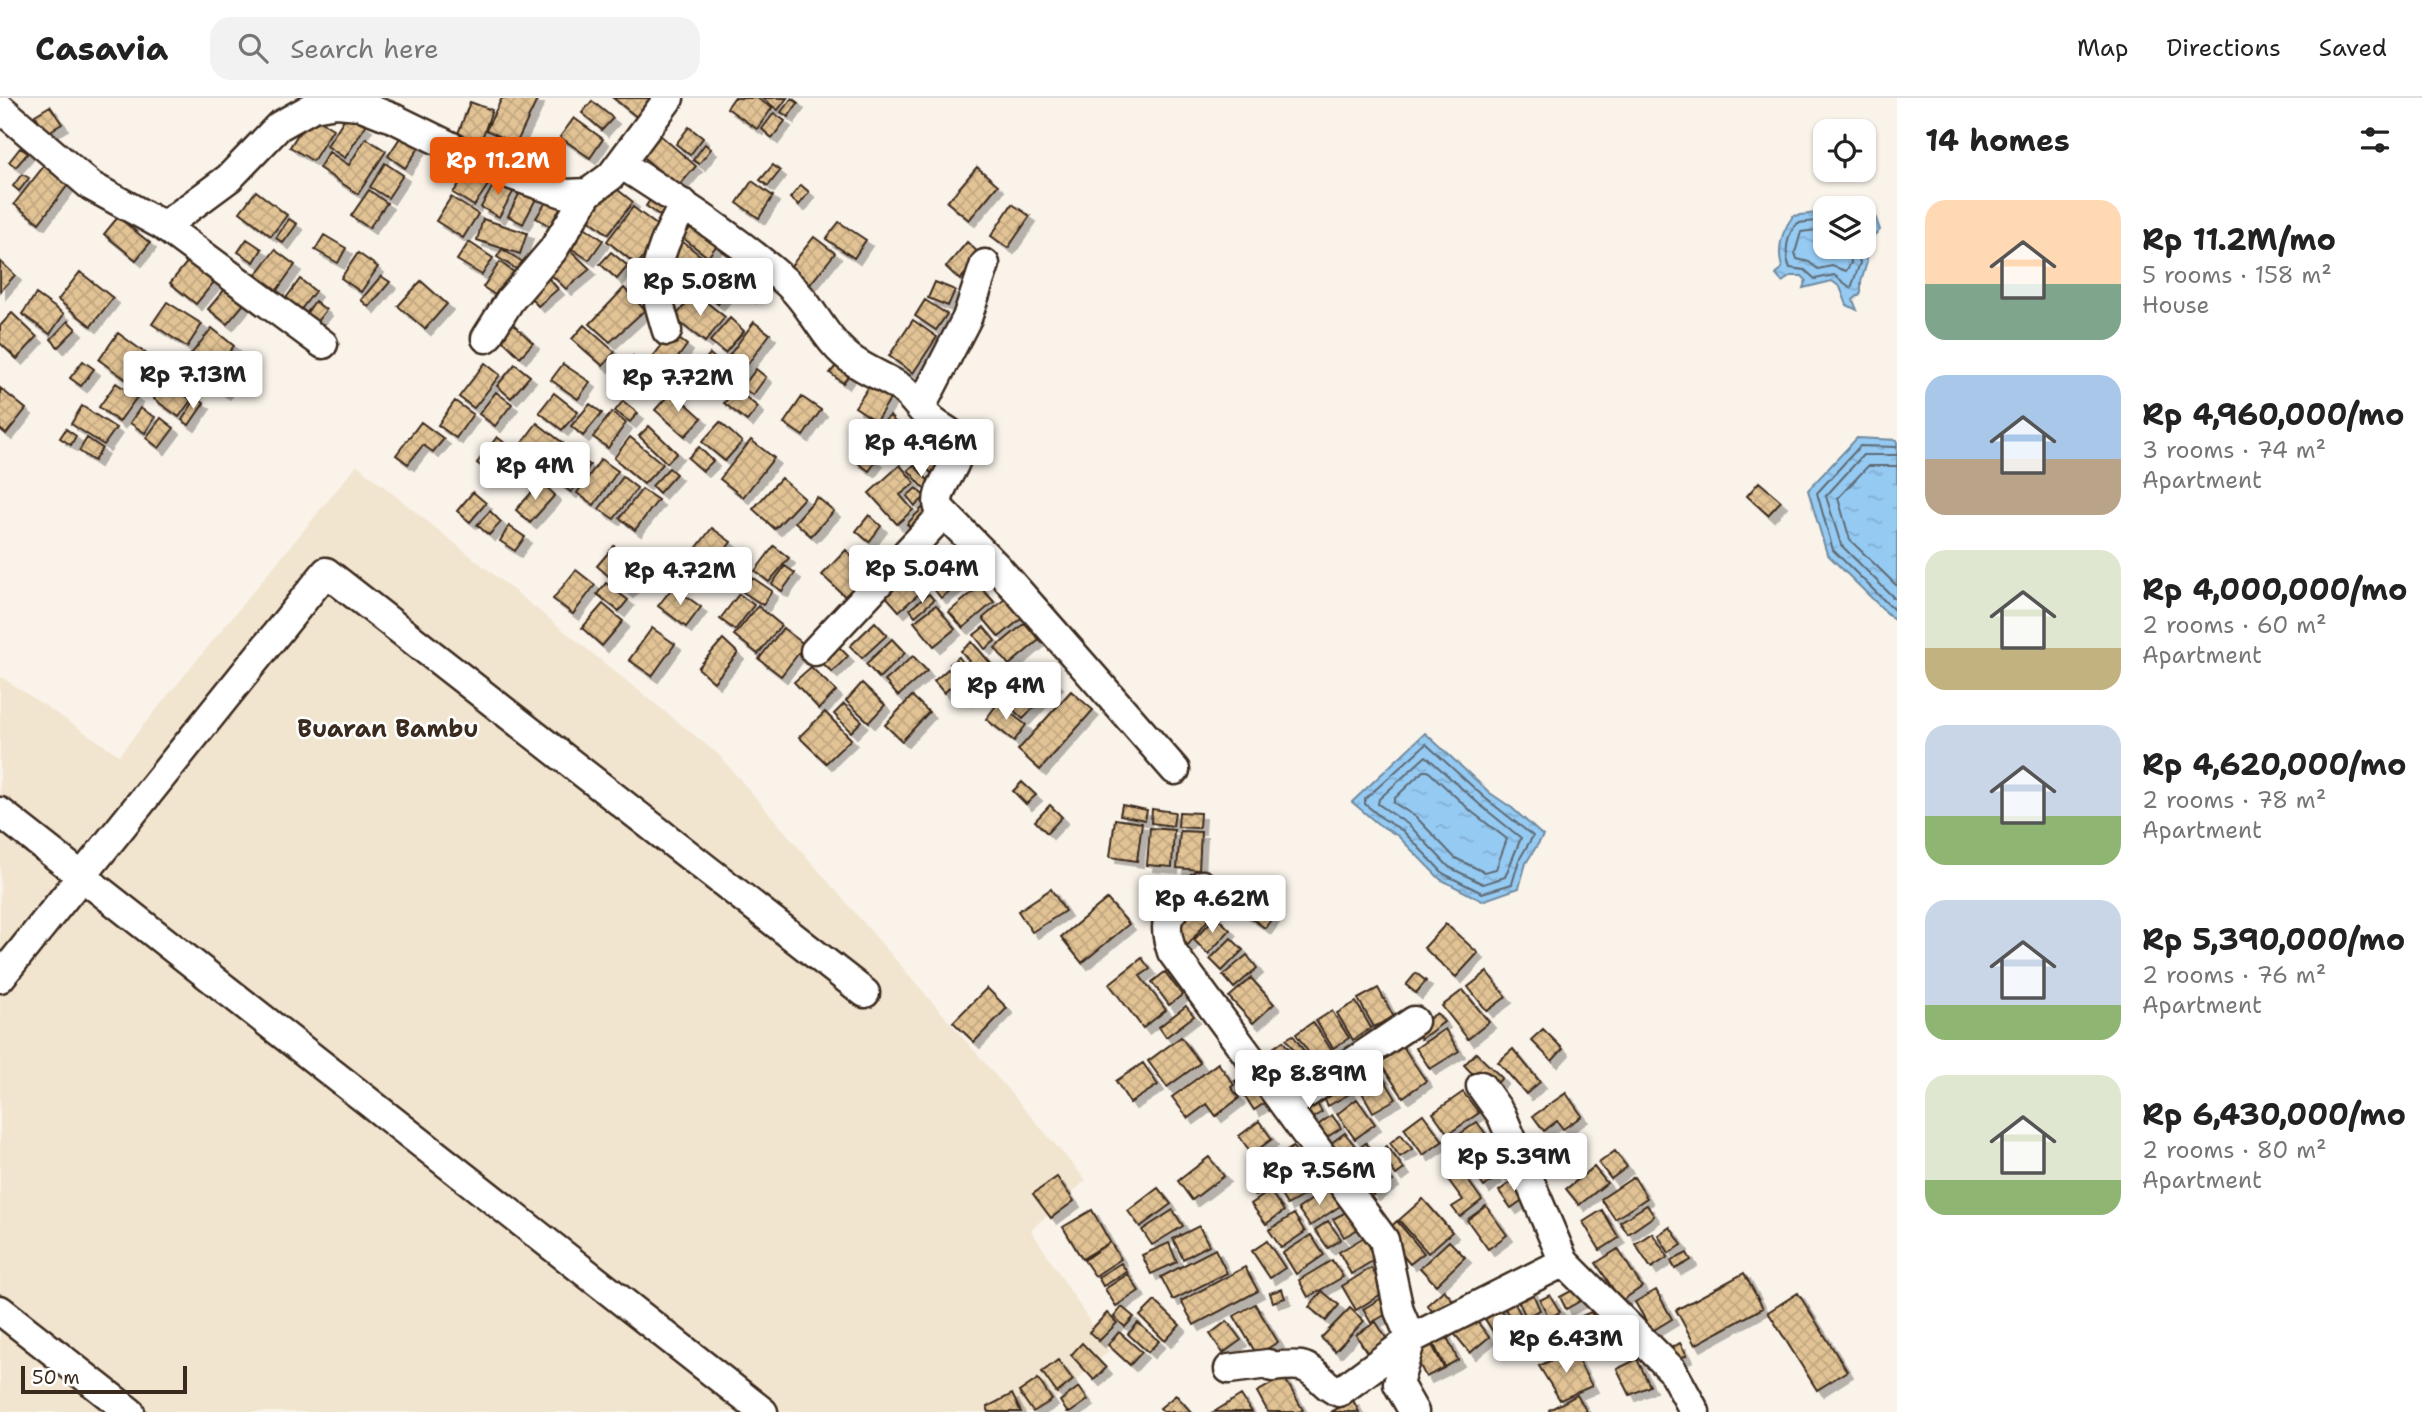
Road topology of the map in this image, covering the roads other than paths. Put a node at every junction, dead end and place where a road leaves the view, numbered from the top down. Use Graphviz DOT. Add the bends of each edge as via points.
graph roads {
  1 [pos="669,98"];
  2 [pos="0,108"];
  3 [pos="621,164"];
  4 [pos="588,193"];
  5 [pos="684,204"];
  6 [pos="162,225"];
  7 [pos="985,264"];
  8 [pos="667,331"];
  9 [pos="486,338"];
  10 [pos="323,344"];
  11 [pos="921,407"];
  12 [pos="944,513"];
  13 [pos="815,651"];
  14 [pos="1175,770"];
  15 [pos="0,812"];
  16 [pos="81,876"];
  17 [pos="1202,885"];
  18 [pos="0,978"];
  19 [pos="865,993"];
  20 [pos="1414,1021"];
  21 [pos="1481,1086"];
  22 [pos="1286,1107"];
  23 [pos="1564,1262"];
  24 [pos="0,1310"];
  25 [pos="1411,1339"];
  26 [pos="1229,1369"];
  27 [pos="130,1412"];
  28 [pos="763,1412"];
  29 [pos="1414,1412"];
  30 [pos="1695,1412"];
  1 -- 3 [label="street"];
  2 -- 6 [label="street" via="91,186"];
  3 -- 4 [label="street"];
  3 -- 5 [label="street"];
  4 -- 6 [label="street" via="566,194 530,182 395,119 336,103 313,107 279,126 229,178"];
  4 -- 9 [label="street" via="553,250 510,300"];
  5 -- 8 [label="street" via="657,272"];
  5 -- 11 [label="street" via="788,283 832,342 855,363 903,389"];
  6 -- 10 [label="street"];
  7 -- 11 [label="street" via="967,318"];
  11 -- 12 [label="street" via="954,436 958,446 937,501"];
  12 -- 13 [label="street"];
  12 -- 14 [label="street"];
  15 -- 16 [label="street"];
  16 -- 18 [label="street"];
  16 -- 19 [label="street" via="326,572"];
  16 -- 28 [label="street"];
  17 -- 22 [label="street" via="1165,922 1172,952"];
  20 -- 22 [label="street"];
  21 -- 23 [label="street" via="1501,1114"];
  22 -- 25 [label="street" via="1384,1240 1399,1311"];
  23 -- 25 [label="street"];
  23 -- 30 [label="street" via="1672,1370"];
  24 -- 27 [label="street"];
  25 -- 26 [label="street" via="1339,1392 1302,1366"];
  25 -- 29 [label="street" via="1398,1384"];
}
